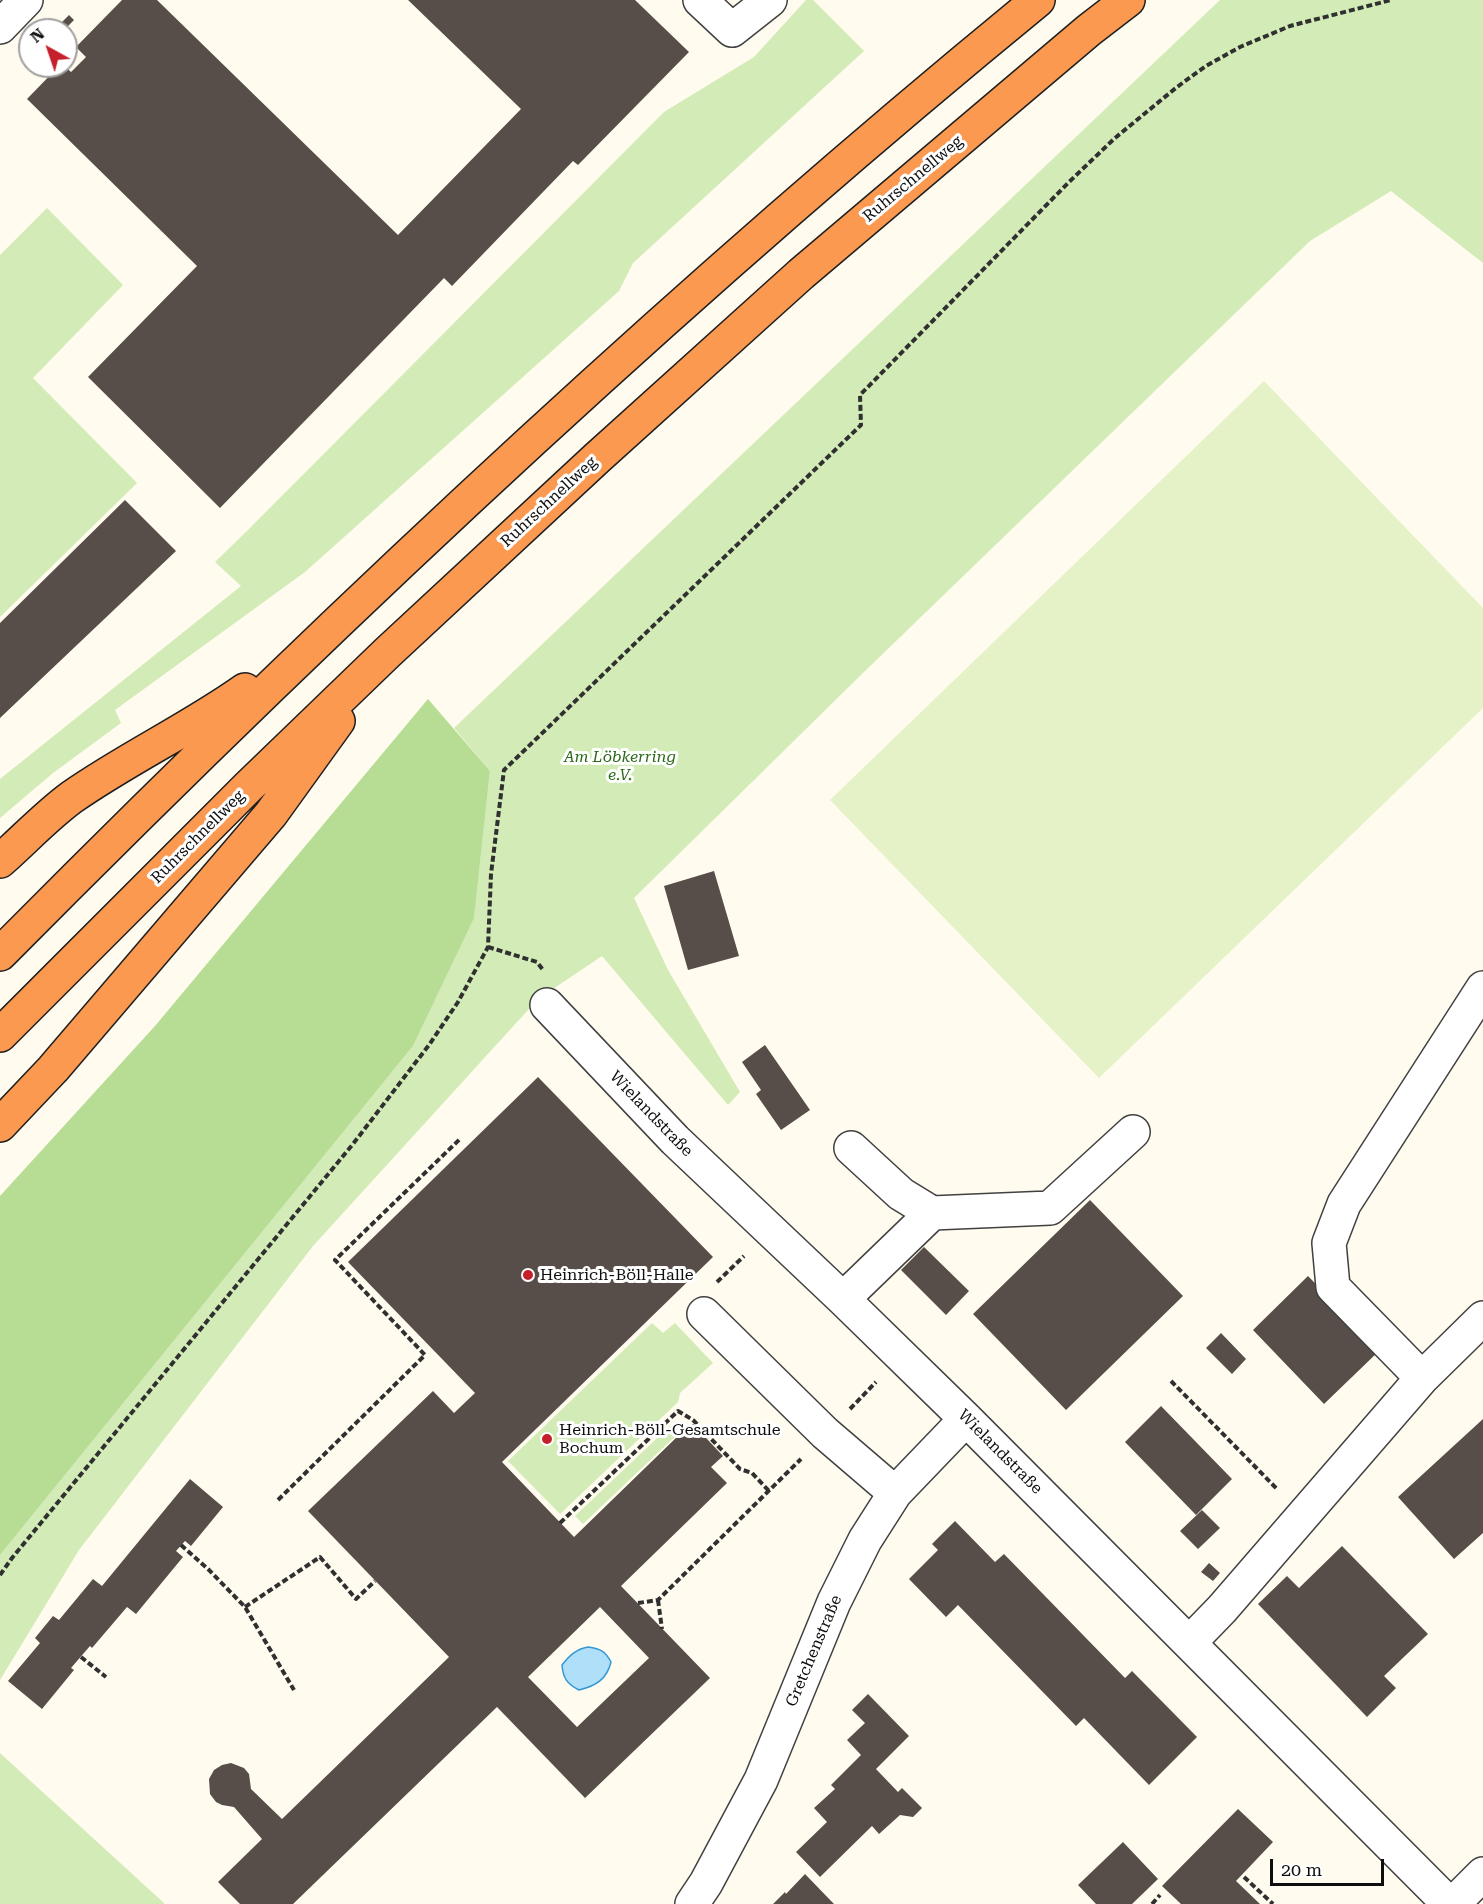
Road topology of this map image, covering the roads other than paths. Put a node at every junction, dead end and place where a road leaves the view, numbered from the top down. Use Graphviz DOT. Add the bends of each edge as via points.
graph roads {
  1 [pos="26,0"];
  2 [pos="700,0"];
  3 [pos="770,0"];
  4 [pos="1038,0"];
  5 [pos="1128,0"];
  6 [pos="0,27"];
  7 [pos="367,594"];
  8 [pos="388,651"];
  9 [pos="0,861"];
  10 [pos="0,954"];
  11 [pos="1483,988"];
  12 [pos="547,1005"];
  13 [pos="0,1035"];
  14 [pos="0,1125"];
  15 [pos="1132,1132"];
  16 [pos="851,1148"];
  17 [pos="932,1213"];
  18 [pos="843,1299"];
  19 [pos="708,1300"];
  20 [pos="1483,1318"];
  21 [pos="1422,1378"];
  22 [pos="966,1419"];
  23 [pos="895,1493"];
  24 [pos="1190,1642"];
  25 [pos="1483,1874"];
  26 [pos="692,1904"];
  27 [pos="1451,1904"];
  1 -- 6 [label="street"];
  2 -- 3 [label="street" via="732,30"];
  4 -- 7 [label="highway" via="662,322"];
  5 -- 8 [label="highway, Ruhrschnellweg" via="801,274"];
  7 -- 9 [label="highway" via="306,645 223,705 71,798"];
  7 -- 10 [label="highway"];
  8 -- 13 [label="highway, Ruhrschnellweg"];
  8 -- 14 [label="highway" via="271,814 53,1069"];
  11 -- 21 [label="street" via="1344,1203 1329,1243 1333,1287"];
  12 -- 18 [label="street, Wielandstraße" via="675,1140"];
  15 -- 17 [label="street" via="1050,1208"];
  16 -- 17 [label="street" via="901,1194"];
  17 -- 18 [label="street"];
  18 -- 22 [label="street, Wielandstraße"];
  19 -- 23 [label="street" via="825,1433"];
  20 -- 21 [label="street"];
  21 -- 24 [label="street"];
  22 -- 23 [label="street, Gretchenstraße"];
  22 -- 24 [label="street, Wielandstraße"];
  23 -- 26 [label="street, Gretchenstraße" via="865,1540 834,1602 761,1779"];
  24 -- 27 [label="street, Wielandstraße"];
  25 -- 27 [label="street"];
}
